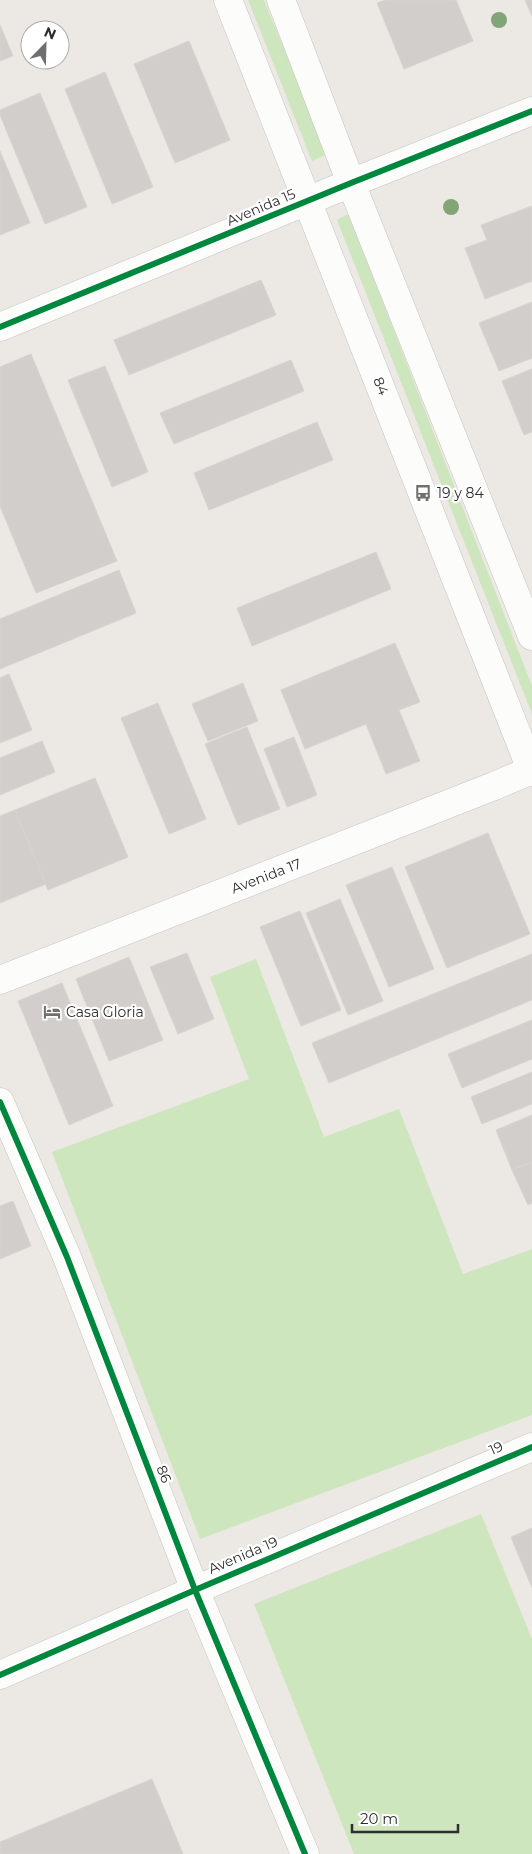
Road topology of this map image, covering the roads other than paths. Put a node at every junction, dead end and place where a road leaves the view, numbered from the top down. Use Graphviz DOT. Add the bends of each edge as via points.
graph roads {
  1 [pos="228,0"];
  2 [pos="281,0"];
  3 [pos="532,111"];
  4 [pos="351,183"];
  5 [pos="308,201"];
  6 [pos="0,327"];
  7 [pos="532,636"];
  8 [pos="532,771"];
  9 [pos="0,980"];
  10 [pos="0,1102"];
  11 [pos="532,1447"];
  12 [pos="470,1473"];
  13 [pos="195,1590"];
  14 [pos="0,1675"];
  15 [pos="305,1854"];
  1 -- 5 [label="street, 84"];
  2 -- 4 [label="street"];
  3 -- 4 [label="street, Avenida 15"];
  4 -- 5 [label="street, Avenida 15"];
  4 -- 7 [label="street"];
  5 -- 6 [label="street, Avenida 15"];
  5 -- 8 [label="street, 84"];
  8 -- 9 [label="street, Avenida 17"];
  10 -- 13 [label="street, 86" via="67,1257"];
  11 -- 12 [label="street, 19"];
  12 -- 13 [label="street, Avenida 19"];
  13 -- 14 [label="street, Avenida 19"];
  13 -- 15 [label="street, 86"];
}
